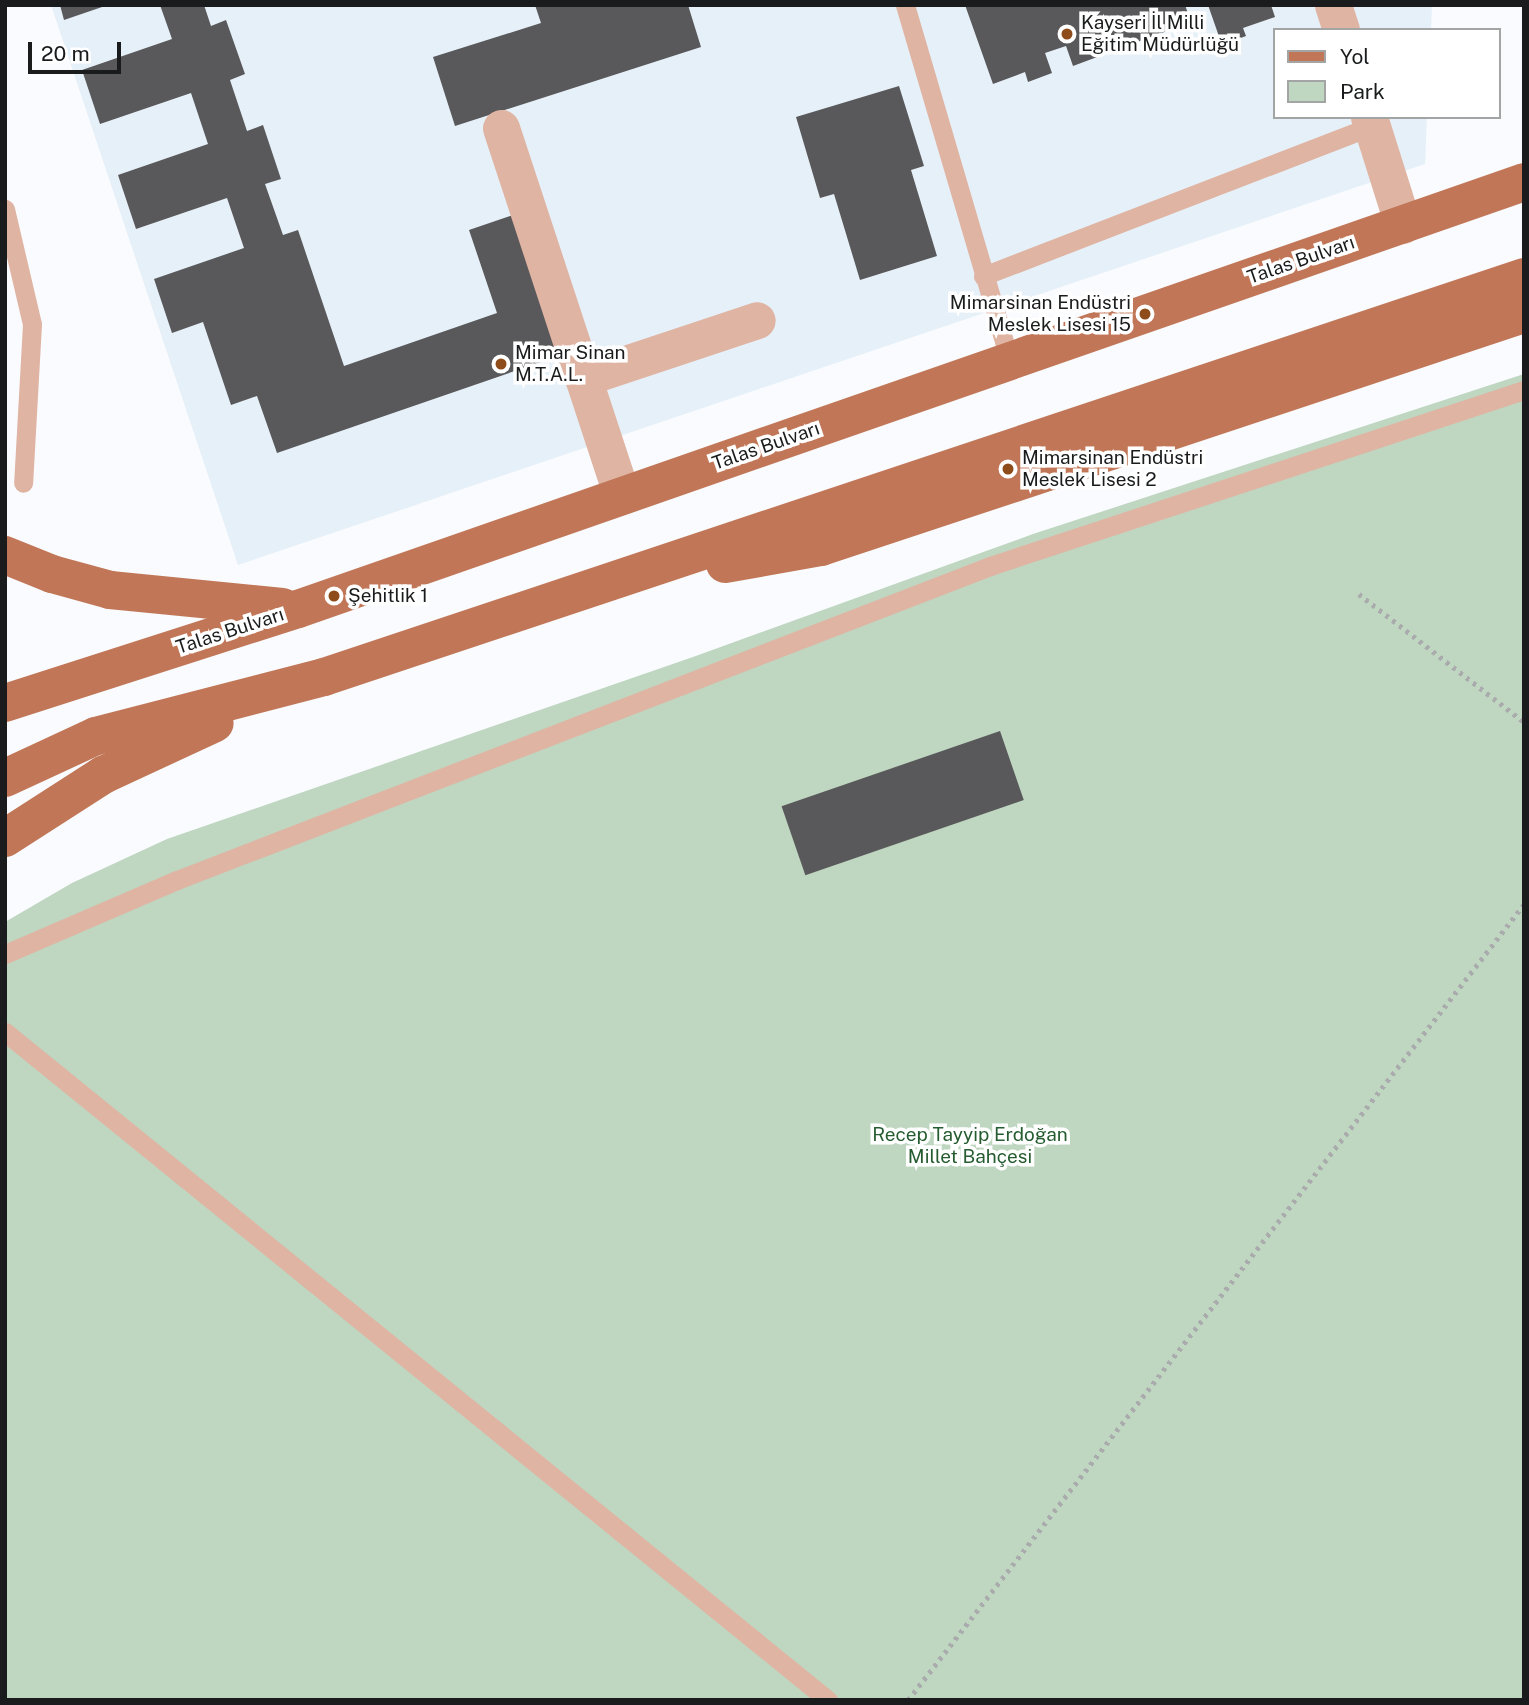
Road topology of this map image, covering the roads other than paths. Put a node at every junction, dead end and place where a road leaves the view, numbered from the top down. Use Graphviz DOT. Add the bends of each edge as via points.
graph roads {
  1 [pos="905,5"];
  2 [pos="1333,5"];
  3 [pos="1340,28"];
  4 [pos="1370,122"];
  5 [pos="501,128"];
  6 [pos="1524,182"];
  7 [pos="5,209"];
  8 [pos="1403,225"];
  9 [pos="984,276"];
  10 [pos="1524,277"];
  11 [pos="1524,314"];
  12 [pos="757,320"];
  13 [pos="1010,361"];
  14 [pos="583,378"];
  15 [pos="1524,390"];
  16 [pos="23,483"];
  17 [pos="622,496"];
  18 [pos="5,555"];
  19 [pos="595,587"];
  20 [pos="298,609"];
  21 [pos="299,684"];
  22 [pos="5,702"];
  23 [pos="5,778"];
  24 [pos="5,838"];
  25 [pos="5,954"];
  26 [pos="5,1032"];
  27 [pos="828,1700"];
  1 -- 9 [label="lane"];
  2 -- 3 [label="street"];
  4 -- 8 [label="street"];
  4 -- 9 [label="lane"];
  5 -- 14 [label="street"];
  6 -- 8 [label="main road, Talas Bulvarı"];
  7 -- 16 [label="lane" via="32,324"];
  8 -- 13 [label="main road, Talas Bulvarı"];
  9 -- 13 [label="lane"];
  10 -- 19 [label="main road"];
  11 -- 19 [label="main road" via="821,547"];
  12 -- 14 [label="street"];
  13 -- 17 [label="main road, Talas Bulvarı"];
  14 -- 17 [label="street"];
  15 -- 25 [label="lane" via="990,565 177,880"];
  17 -- 20 [label="main road, Talas Bulvarı"];
  18 -- 20 [label="main road" via="110,590"];
  19 -- 21 [label="main road"];
  20 -- 22 [label="main road, Talas Bulvarı"];
  21 -- 23 [label="main road" via="96,736"];
  21 -- 24 [label="main road" via="103,775"];
  26 -- 27 [label="lane"];
}
